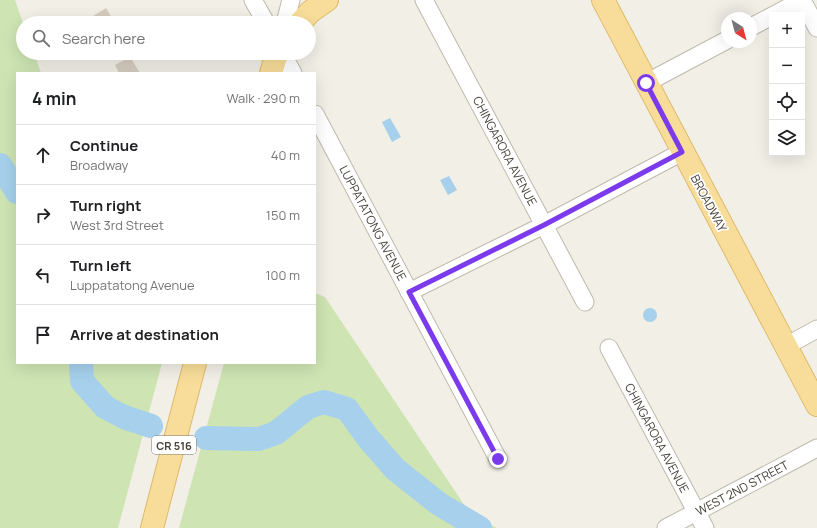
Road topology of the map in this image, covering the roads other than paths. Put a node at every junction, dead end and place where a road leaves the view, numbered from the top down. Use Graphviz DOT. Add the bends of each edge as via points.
graph roads {
  1 [pos="253,0"];
  2 [pos="291,0"];
  3 [pos="327,0"];
  4 [pos="424,0"];
  5 [pos="603,0"];
  6 [pos="802,0"];
  7 [pos="780,12"];
  8 [pos="262,16"];
  9 [pos="287,16"];
  10 [pos="306,16"];
  11 [pos="769,18"];
  12 [pos="757,24"];
  13 [pos="817,28"];
  14 [pos="721,43"];
  15 [pos="275,60"];
  16 [pos="286,60"];
  17 [pos="271,72"];
  18 [pos="292,72"];
  19 [pos="646,83"];
  20 [pos="316,116"];
  21 [pos="682,152"];
  22 [pos="544,225"];
  23 [pos="409,292"];
  24 [pos="585,302"];
  25 [pos="817,329"];
  26 [pos="786,346"];
  27 [pos="609,348"];
  28 [pos="195,364"];
  29 [pos="817,405"];
  30 [pos="817,448"];
  31 [pos="498,459"];
  32 [pos="697,512"];
  33 [pos="152,528"];
  34 [pos="666,528"];
  35 [pos="705,528"];
  1 -- 8 [label="street"];
  2 -- 9 [label="street"];
  3 -- 10 [label="main road"];
  4 -- 22 [label="street, CHINGARORA AVENUE"];
  5 -- 19 [label="main road, BROADWAY"];
  6 -- 7 [label="street"];
  6 -- 13 [label="street"];
  11 -- 12 [label="street"];
  14 -- 19 [label="street"];
  15 -- 17 [label="main road"];
  16 -- 18 [label="street"];
  19 -- 21 [label="main road, BROADWAY"];
  20 -- 23 [label="street, LUPPATATONG AVENUE"];
  21 -- 22 [label="street"];
  21 -- 26 [label="main road, BROADWAY"];
  22 -- 23 [label="street"];
  22 -- 24 [label="street, CHINGARORA AVENUE"];
  23 -- 31 [label="street, LUPPATATONG AVENUE"];
  25 -- 26 [label="street"];
  26 -- 29 [label="main road, BROADWAY"];
  27 -- 32 [label="street, CHINGARORA AVENUE"];
  28 -- 33 [label="main road, CR 516"];
  30 -- 32 [label="street, WEST 2ND STREET"];
  32 -- 34 [label="street, WEST 2ND STREET"];
  32 -- 35 [label="street, CHINGARORA AVENUE"];
}
